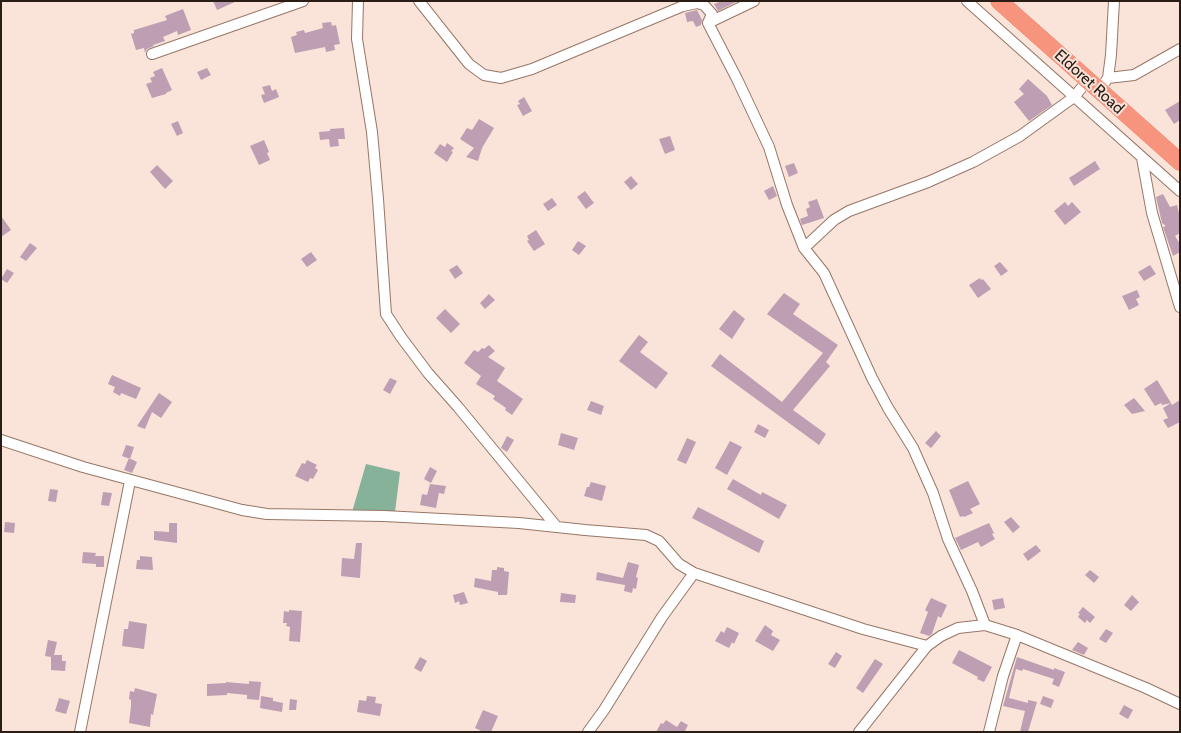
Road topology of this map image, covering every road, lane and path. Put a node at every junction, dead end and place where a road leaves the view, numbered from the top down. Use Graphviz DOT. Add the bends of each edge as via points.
graph roads {
  1 [pos="303,1"];
  2 [pos="358,1"];
  3 [pos="419,1"];
  4 [pos="754,1"];
  5 [pos="967,1"];
  6 [pos="999,1"];
  7 [pos="1114,1"];
  8 [pos="708,23"];
  9 [pos="1180,50"];
  10 [pos="152,54"];
  11 [pos="1098,83"];
  12 [pos="1074,97"];
  13 [pos="1142,158"];
  14 [pos="1180,162"];
  15 [pos="1180,191"];
  16 [pos="804,248"];
  17 [pos="1180,307"];
  18 [pos="1,440"];
  19 [pos="130,481"];
  20 [pos="556,526"];
  21 [pos="694,573"];
  22 [pos="985,625"];
  23 [pos="1016,636"];
  24 [pos="927,646"];
  25 [pos="1180,704"];
  26 [pos="80,732"];
  27 [pos="588,732"];
  28 [pos="859,732"];
  29 [pos="989,732"];
  1 -- 10 [label="street"];
  2 -- 20 [label="street" via="357,39 372,142 386,314 428,373"];
  3 -- 8 [label="street" via="469,64 484,75 501,78 532,69 691,4 700,3 708,7 712,14"];
  4 -- 8 [label="street"];
  5 -- 12 [label="street"];
  6 -- 11 [label="highway, Eldoret Road"];
  7 -- 11 [label="street" via="1111,55"];
  8 -- 16 [label="street" via="769,147"];
  9 -- 11 [label="street" via="1134,75"];
  11 -- 12 [label="street"];
  11 -- 14 [label="highway, Eldoret Road"];
  12 -- 13 [label="street"];
  12 -- 16 [label="street" via="1020,136 972,162 849,211 834,220"];
  13 -- 15 [label="street"];
  13 -- 17 [label="street" via="1152,214"];
  16 -- 22 [label="street" via="824,273 872,378 913,448"];
  18 -- 19 [label="street"];
  19 -- 20 [label="street" via="267,514 384,516"];
  19 -- 26 [label="street"];
  20 -- 21 [label="street" via="646,535 659,541 679,564"];
  21 -- 24 [label="street" via="863,629"];
  21 -- 27 [label="street"];
  22 -- 23 [label="street"];
  22 -- 24 [label="street" via="958,628"];
  23 -- 25 [label="street"];
  23 -- 29 [label="street"];
  24 -- 28 [label="street"];
}
